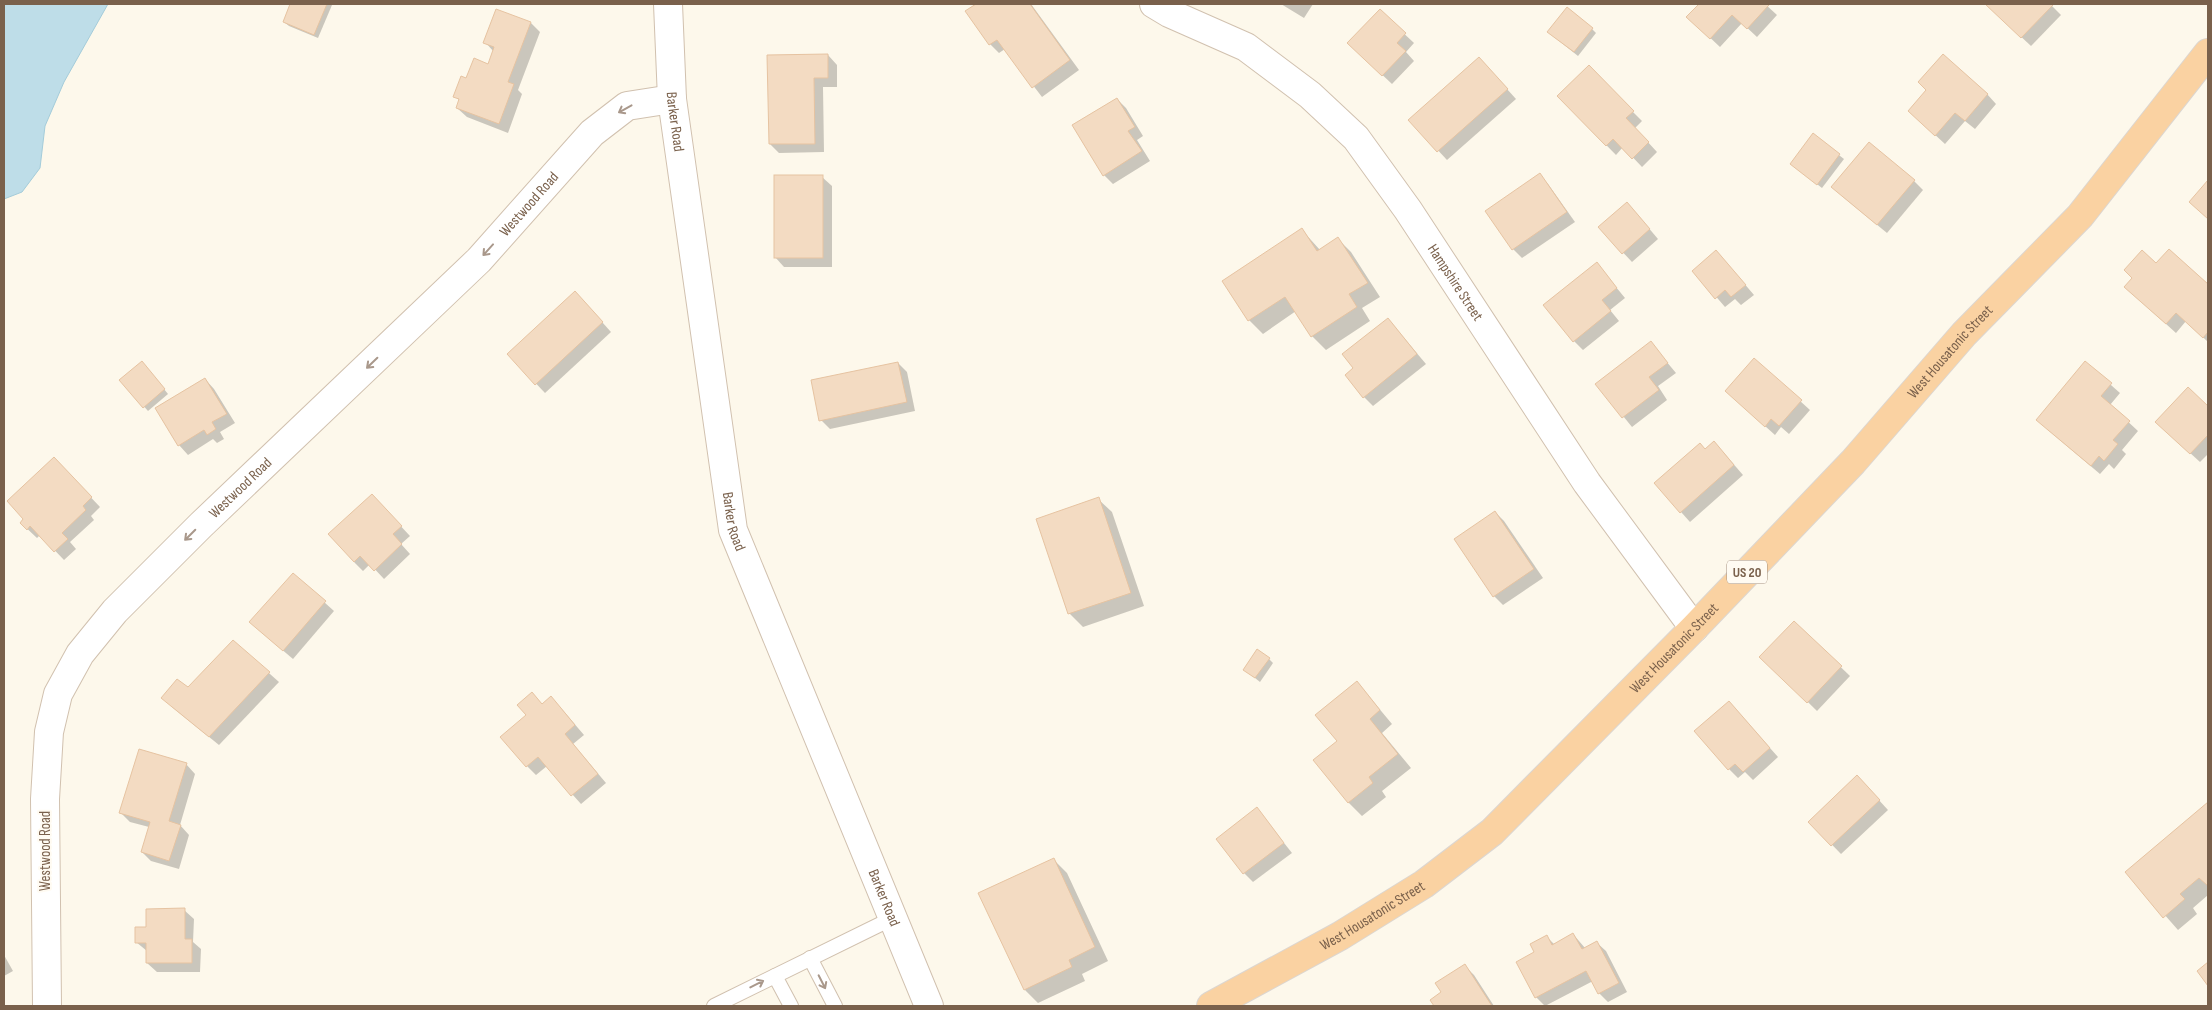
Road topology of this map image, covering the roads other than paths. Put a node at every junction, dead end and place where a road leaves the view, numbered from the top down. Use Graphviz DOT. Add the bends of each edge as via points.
graph roads {
  1 [pos="668,4"];
  2 [pos="1154,4"];
  3 [pos="2208,53"];
  4 [pos="672,99"];
  5 [pos="1694,628"];
  6 [pos="892,918"];
  7 [pos="810,958"];
  8 [pos="775,976"];
  9 [pos="47,1006"];
  10 [pos="714,1006"];
  11 [pos="791,1006"];
  12 [pos="835,1006"];
  13 [pos="929,1006"];
  14 [pos="1211,1006"];
  1 -- 4 [label="street, Barker Road"];
  2 -- 5 [label="street, Hampshire Street" via="1246,47 1310,95 1356,138 1408,210 1587,483"];
  3 -- 5 [label="highway, West Housatonic Street / US 20" via="2080,216 1964,334 1853,462"];
  4 -- 6 [label="street, Barker Road" via="733,530"];
  4 -- 9 [label="street, Westwood Road, one-way" via="627,106 592,133 479,260 201,524 115,611 80,654 58,694 48,732 45,799"];
  5 -- 14 [label="highway, West Housatonic Street / US 20" via="1492,832 1415,889 1340,936"];
  6 -- 7 [label="lane"];
  6 -- 13 [label="street, Barker Road"];
  7 -- 8 [label="lane"];
  7 -- 12 [label="lane, one-way"];
  10 -- 8 [label="lane, one-way"];
  8 -- 11 [label="lane"];
}
